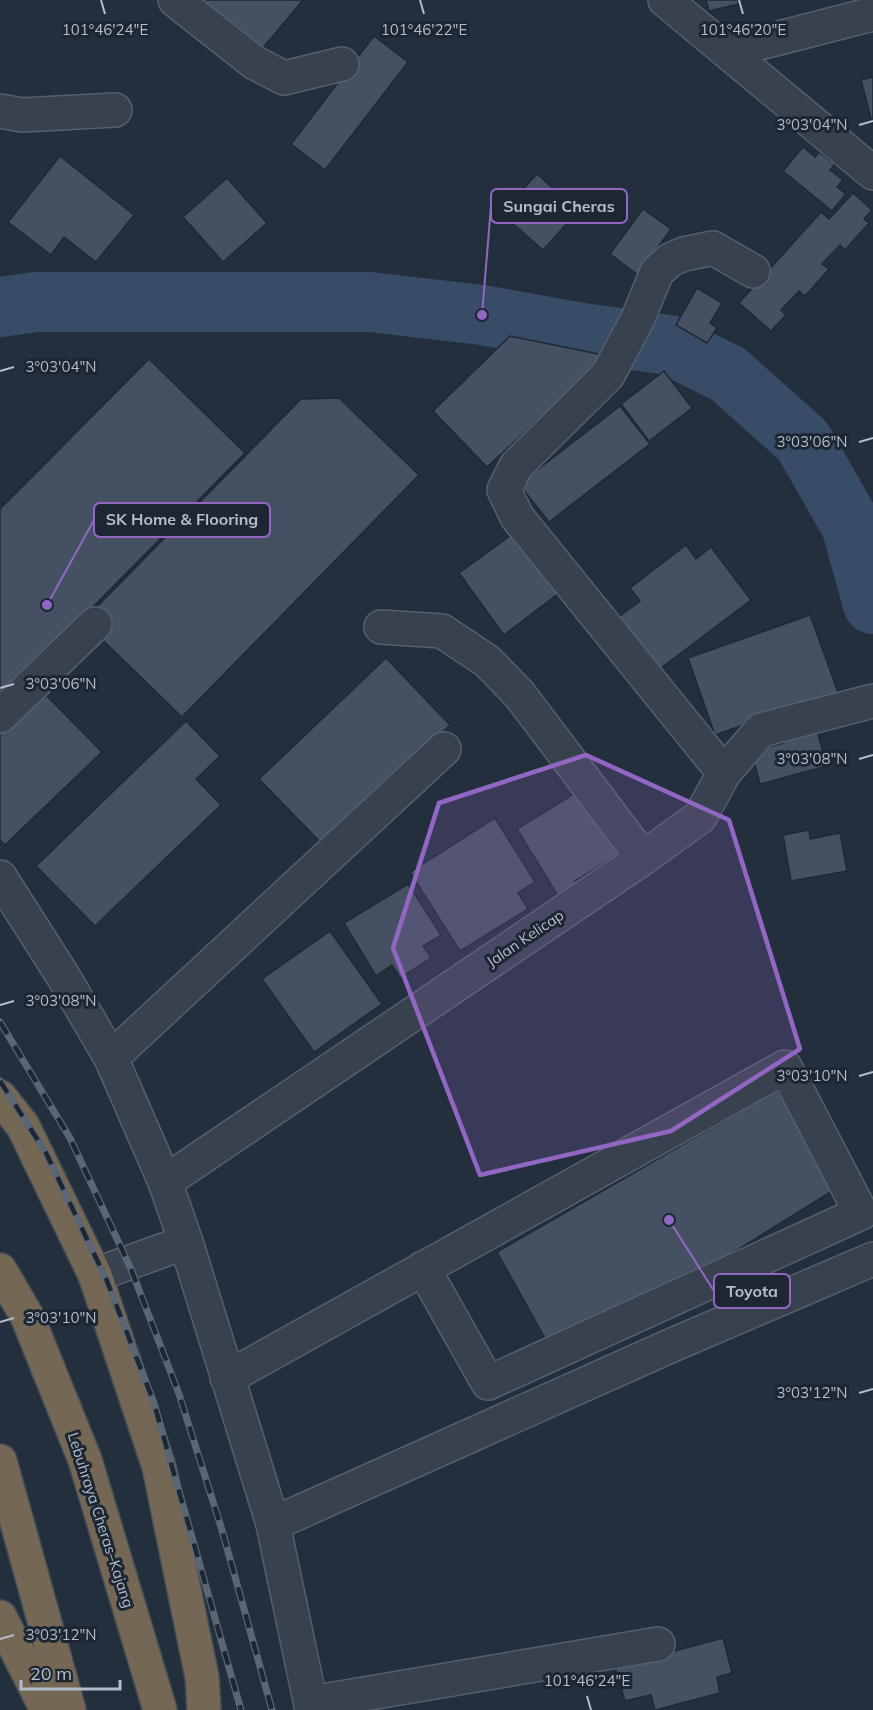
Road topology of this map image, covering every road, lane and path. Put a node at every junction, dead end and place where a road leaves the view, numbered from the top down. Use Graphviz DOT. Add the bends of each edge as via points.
graph roads {
  1 [pos="175,0"];
  2 [pos="665,0"];
  3 [pos="873,14"];
  4 [pos="728,51"];
  5 [pos="342,64"];
  6 [pos="114,110"];
  7 [pos="0,111"];
  8 [pos="873,173"];
  9 [pos="753,271"];
  10 [pos="95,624"];
  11 [pos="381,627"];
  12 [pos="867,702"];
  13 [pos="0,716"];
  14 [pos="444,749"];
  15 [pos="724,773"];
  16 [pos="643,858"];
  17 [pos="0,877"];
  18 [pos="111,1058"];
  19 [pos="0,1097"];
  20 [pos="165,1182"];
  21 [pos="186,1242"];
  22 [pos="873,1259"];
  23 [pos="423,1268"];
  24 [pos="0,1270"];
  25 [pos="95,1275"];
  26 [pos="227,1378"];
  27 [pos="0,1461"];
  28 [pos="273,1524"];
  29 [pos="0,1617"];
  30 [pos="658,1644"];
  31 [pos="312,1707"];
  32 [pos="47,1710"];
  33 [pos="69,1710"];
  34 [pos="160,1710"];
  35 [pos="204,1710"];
  1 -- 5 [label="street" via="255,63 284,78"];
  2 -- 4 [label="street"];
  3 -- 4 [label="street"];
  4 -- 8 [label="street"];
  6 -- 7 [label="street" via="22,115"];
  9 -- 15 [label="street" via="713,248 670,260 657,272 608,375 516,466 504,490 517,517"];
  10 -- 13 [label="street"];
  11 -- 16 [label="street" via="442,631 487,661 520,695"];
  12 -- 15 [label="street, Jalan Kelicap" via="761,730"];
  14 -- 18 [label="street"];
  15 -- 16 [label="street, Jalan Kelicap" via="700,817"];
  16 -- 20 [label="street, Jalan Kelicap"];
  17 -- 18 [label="street"];
  18 -- 20 [label="street"];
  19 -- 25 [label="highway" via="23,1126"];
  20 -- 21 [label="street"];
  21 -- 25 [label="street"];
  21 -- 26 [label="street"];
  22 -- 28 [label="street"];
  23 -- 23 [label="street" via="785,1067 861,1213 488,1383"];
  23 -- 26 [label="street"];
  24 -- 34 [label="highway, Lebuhraya Cheras–Kajang" via="27,1316 85,1460"];
  25 -- 35 [label="highway" via="159,1467 202,1677"];
  26 -- 28 [label="street"];
  27 -- 33 [label="highway"];
  28 -- 31 [label="street"];
  29 -- 32 [label="highway"];
  30 -- 31 [label="street"];
}
